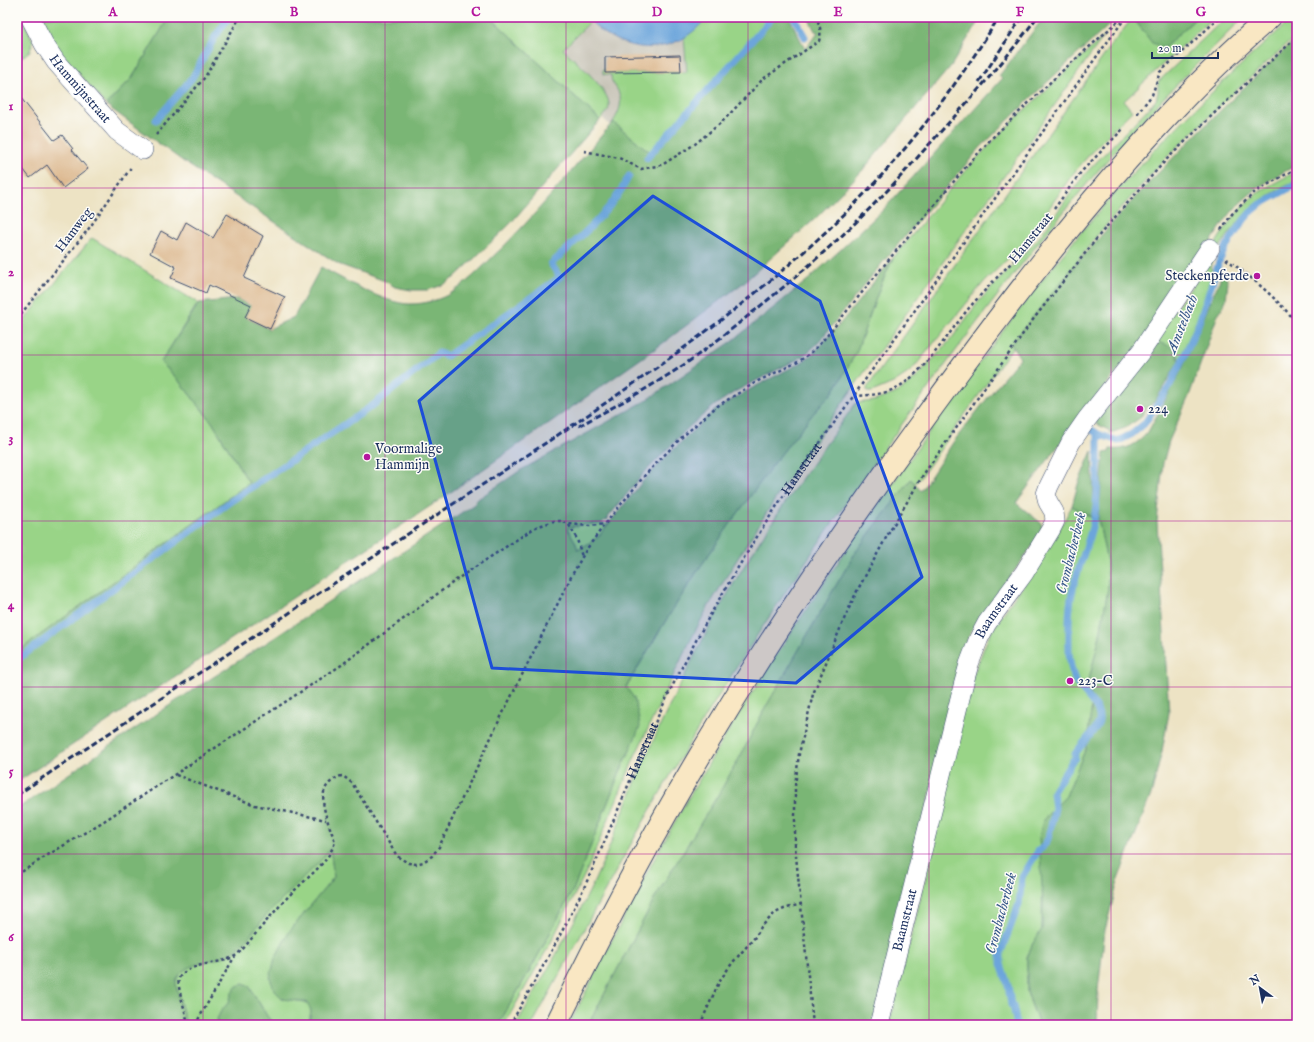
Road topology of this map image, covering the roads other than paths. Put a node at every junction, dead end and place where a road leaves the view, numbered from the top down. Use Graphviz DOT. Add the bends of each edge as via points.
graph roads {
  1 [pos="30,17"];
  2 [pos="1270,17"];
  3 [pos="143,150"];
  4 [pos="1217,253"];
  5 [pos="556,1025"];
  6 [pos="879,1025"];
  1 -- 3 [label="street, Hammijnstraat" via="44,44 61,68 117,131"];
  2 -- 5 [label="main road, Hamstraat" via="1177,106 1094,198 999,318 876,485 807,586 713,733 596,942"];
  4 -- 6 [label="street, Baamstraat" via="1071,442 1046,494 1054,512 1055,520 1051,530 979,638 968,664"];
}
